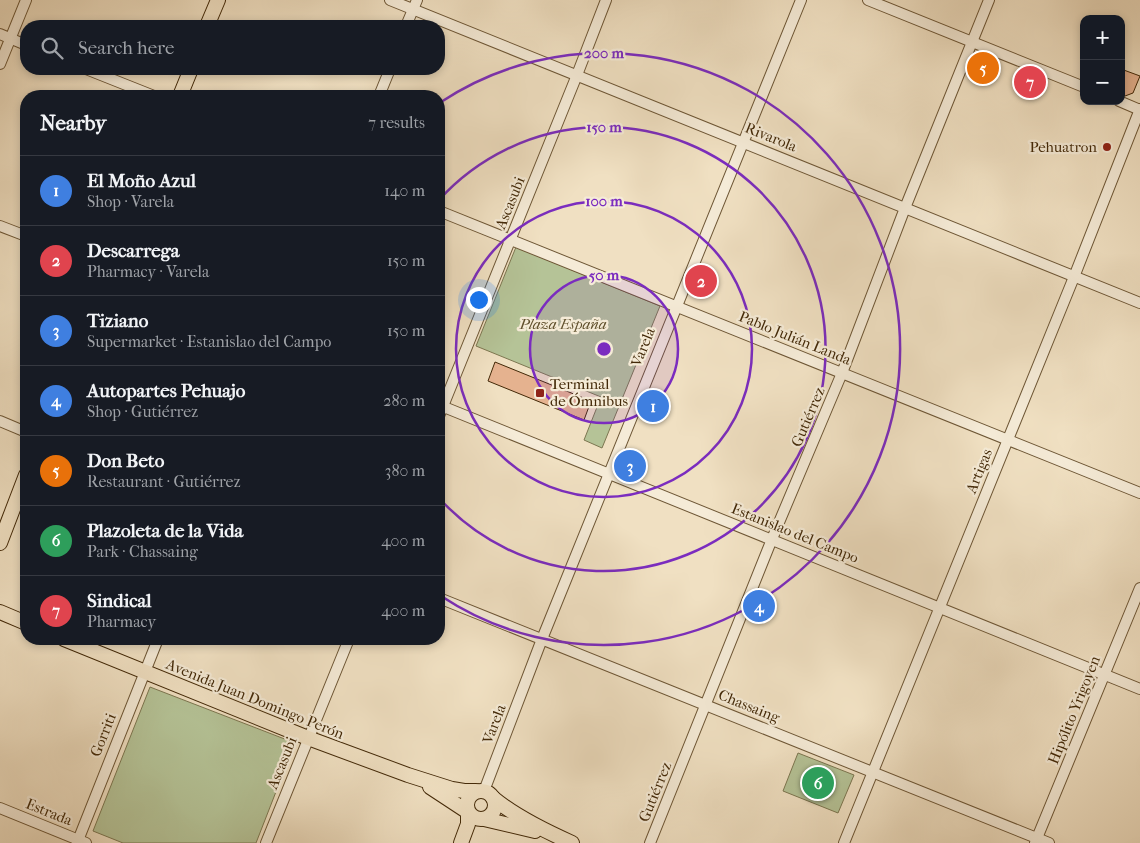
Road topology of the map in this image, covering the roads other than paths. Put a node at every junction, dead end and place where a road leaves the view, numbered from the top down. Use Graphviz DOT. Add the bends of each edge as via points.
graph roads {
  1 [pos="26,0"];
  2 [pos="218,0"];
  3 [pos="390,0"];
  4 [pos="606,0"];
  5 [pos="802,0"];
  6 [pos="868,0"];
  7 [pos="989,0"];
  8 [pos="415,5"];
  9 [pos="210,20"];
  10 [pos="409,20"];
  11 [pos="0,34"];
  12 [pos="10,38"];
  13 [pos="20,42"];
  14 [pos="972,42"];
  15 [pos="0,64"];
  16 [pos="101,75"];
  17 [pos="189,75"];
  18 [pos="388,75"];
  19 [pos="577,76"];
  20 [pos="1080,85"];
  21 [pos="139,90"];
  22 [pos="182,90"];
  23 [pos="381,90"];
  24 [pos="1125,104"];
  25 [pos="1140,110"];
  26 [pos="744,142"];
  27 [pos="906,208"];
  28 [pos="445,213"];
  29 [pos="0,226"];
  30 [pos="20,234"];
  31 [pos="511,240"];
  32 [pos="1074,277"];
  33 [pos="1140,303"];
  34 [pos="676,306"];
  35 [pos="842,373"];
  36 [pos="445,397"];
  37 [pos="445,411"];
  38 [pos="0,421"];
  39 [pos="20,429"];
  40 [pos="1008,439"];
  41 [pos="609,474"];
  42 [pos="20,491"];
  43 [pos="1140,493"];
  44 [pos="772,540"];
  45 [pos="0,543"];
  46 [pos="1140,588"];
  47 [pos="445,600"];
  48 [pos="939,607"];
  49 [pos="0,612"];
  50 [pos="20,620"];
  51 [pos="542,640"];
  52 [pos="79,645"];
  53 [pos="155,645"];
  54 [pos="347,645"];
  55 [pos="144,672"];
  56 [pos="1105,675"];
  57 [pos="1140,689"];
  58 [pos="706,705"];
  59 [pos="308,738"];
  60 [pos="873,772"];
  61 [pos="408,775"];
  62 [pos="485,793"];
  63 [pos="0,808"];
  64 [pos="475,816"];
  65 [pos="556,836"];
  66 [pos="1036,841"];
  67 [pos="80,842"];
  68 [pos="266,843"];
  69 [pos="462,843"];
  70 [pos="470,843"];
  71 [pos="572,843"];
  72 [pos="650,843"];
  73 [pos="844,843"];
  74 [pos="1048,843"];
  1 -- 12 [label="street"];
  2 -- 9 [label="main road"];
  3 -- 8 [label="street, Rivarola"];
  4 -- 19 [label="street, Ascasubi"];
  5 -- 26 [label="street, Varela"];
  6 -- 14 [label="street"];
  7 -- 14 [label="street, Gutiérrez"];
  8 -- 10 [label="street"];
  8 -- 19 [label="street, Rivarola"];
  11 -- 12 [label="street"];
  12 -- 13 [label="street"];
  12 -- 15 [label="street"];
  14 -- 20 [label="street"];
  14 -- 27 [label="street, Gutiérrez"];
  16 -- 21 [label="street"];
  17 -- 22 [label="main road"];
  18 -- 23 [label="street"];
  19 -- 26 [label="street, Rivarola"];
  19 -- 31 [label="street, Ascasubi"];
  24 -- 25 [label="street"];
  25 -- 32 [label="street, Artigas"];
  26 -- 27 [label="street, Rivarola"];
  26 -- 34 [label="street, Varela"];
  27 -- 32 [label="street, Rivarola"];
  27 -- 35 [label="street, Gutiérrez"];
  28 -- 31 [label="street, Pablo Julián Landa"];
  29 -- 30 [label="street"];
  31 -- 34 [label="street, Pablo Julián Landa"];
  31 -- 36 [label="street, Ascasubi"];
  32 -- 33 [label="street, Rivarola"];
  32 -- 40 [label="street, Artigas"];
  34 -- 35 [label="street, Pablo Julián Landa"];
  34 -- 41 [label="street, Varela"];
  35 -- 40 [label="street, Pablo Julián Landa"];
  35 -- 44 [label="street, Gutiérrez"];
  37 -- 41 [label="street, Estanislao del Campo"];
  38 -- 39 [label="street"];
  40 -- 43 [label="street, Pablo Julián Landa"];
  40 -- 48 [label="street, Artigas"];
  41 -- 44 [label="street, Estanislao del Campo"];
  41 -- 51 [label="street, Varela"];
  42 -- 45 [label="main road"];
  44 -- 48 [label="street, Estanislao del Campo"];
  44 -- 58 [label="street, Gutiérrez"];
  46 -- 56 [label="street, Hipólito Yrigoyen"];
  47 -- 51 [label="street, Chassaing"];
  48 -- 56 [label="street, Estanislao del Campo"];
  48 -- 60 [label="street, Artigas"];
  49 -- 50 [label="main road"];
  51 -- 58 [label="street, Chassaing"];
  51 -- 62 [label="street, Varela"];
  52 -- 55 [label="main road, Avenida Juan Domingo Perón"];
  53 -- 55 [label="street, Gorriti"];
  54 -- 59 [label="street, Ascasubi"];
  55 -- 59 [label="main road, Avenida Juan Domingo Perón"];
  55 -- 67 [label="street, Gorriti"];
  56 -- 57 [label="street, Estanislao del Campo"];
  56 -- 66 [label="street, Hipólito Yrigoyen"];
  58 -- 60 [label="street, Chassaing"];
  58 -- 72 [label="street, Gutiérrez"];
  59 -- 61 [label="main road, Avenida Juan Domingo Perón"];
  59 -- 68 [label="street, Ascasubi"];
  60 -- 66 [label="street, Chassaing"];
  60 -- 73 [label="street, Artigas"];
  61 -- 62 [label="main road, Avenida Juan Domingo Perón" via="452,789"];
  61 -- 64 [label="main road, Avenida Juan Domingo Perón"];
  62 -- 64 [label="main road" via="472,793 467,800"];
  62 -- 64 [label="main road" via="495,807 493,812"];
  62 -- 65 [label="main road, Avenida Juan Domingo Perón"];
  63 -- 67 [label="street, Estrada"];
  64 -- 65 [label="main road, Avenida Juan Domingo Perón"];
  64 -- 69 [label="main road" via="468,824"];
  64 -- 70 [label="main road"];
  65 -- 71 [label="main road, Avenida Juan Domingo Perón"];
  66 -- 74 [label="street, Chassaing"];
}
